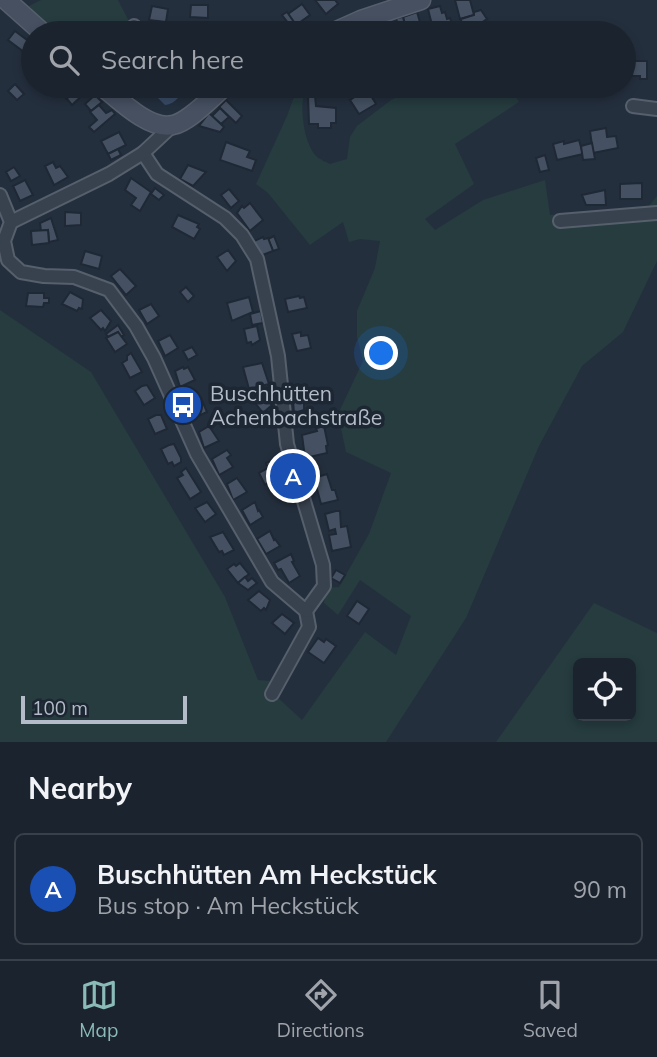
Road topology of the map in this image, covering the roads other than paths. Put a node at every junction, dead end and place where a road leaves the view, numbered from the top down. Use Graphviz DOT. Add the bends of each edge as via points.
graph roads {
  1 [pos="6,0"];
  2 [pos="409,2"];
  3 [pos="30,21"];
  4 [pos="358,21"];
  5 [pos="117,98"];
  6 [pos="210,98"];
  7 [pos="633,106"];
  8 [pos="657,109"];
  9 [pos="167,125"];
  10 [pos="143,153"];
  11 [pos="0,195"];
  12 [pos="657,213"];
  13 [pos="560,221"];
  14 [pos="11,222"];
  15 [pos="306,611"];
  16 [pos="272,694"];
  1 -- 3 [label="street"];
  2 -- 4 [label="street"];
  5 -- 9 [label="street"];
  6 -- 9 [label="street" via="186,118"];
  7 -- 8 [label="street"];
  9 -- 10 [label="street"];
  10 -- 14 [label="street"];
  10 -- 15 [label="street" via="157,174 225,218 257,259 278,356 287,444 323,565 324,586"];
  11 -- 14 [label="street"];
  12 -- 13 [label="street"];
  14 -- 15 [label="street" via="4,241 8,260 22,272 74,277 108,290 136,326 197,454 272,582"];
  15 -- 16 [label="street" via="309,626"];
}
